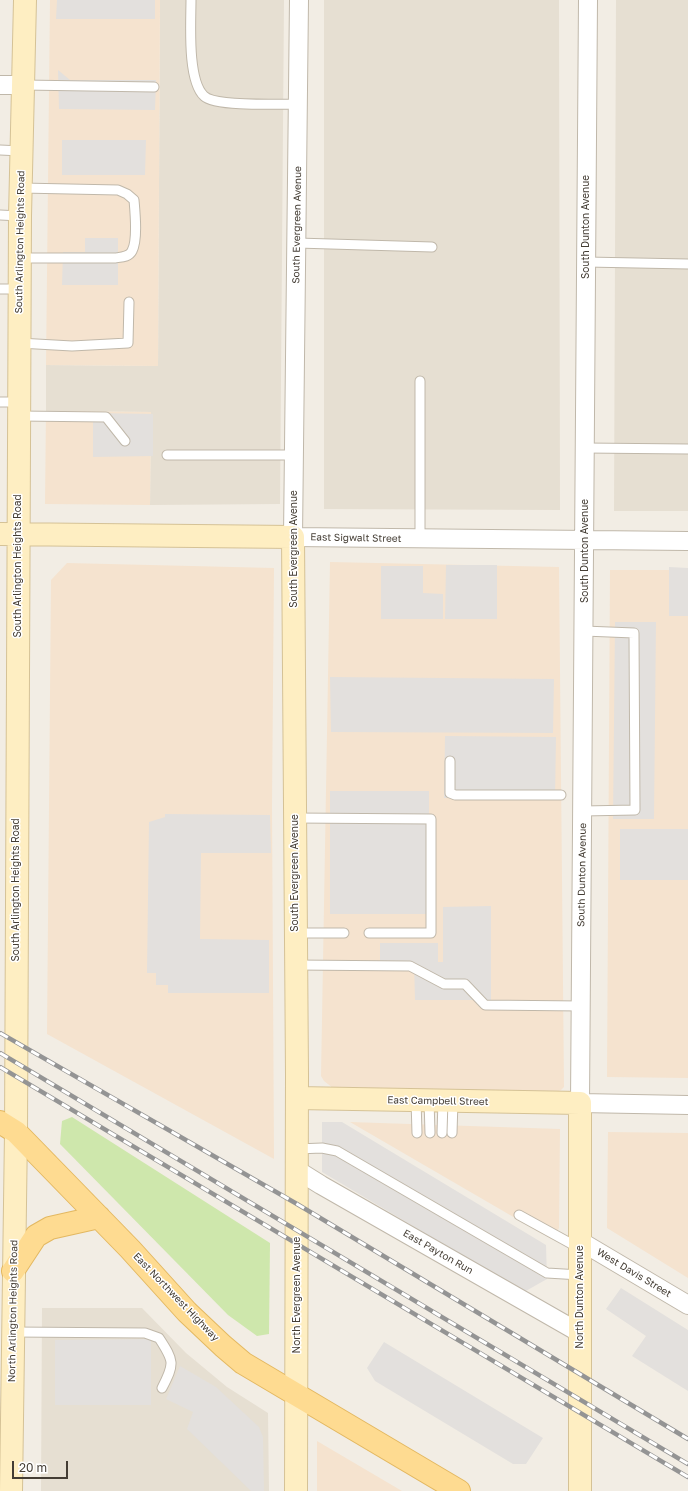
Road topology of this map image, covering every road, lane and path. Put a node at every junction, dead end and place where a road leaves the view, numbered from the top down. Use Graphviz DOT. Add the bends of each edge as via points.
graph roads {
  1 [pos="25,0"];
  2 [pos="191,0"];
  3 [pos="299,0"];
  4 [pos="588,0"];
  5 [pos="0,85"];
  6 [pos="23,86"];
  7 [pos="154,87"];
  8 [pos="298,104"];
  9 [pos="0,150"];
  10 [pos="22,151"];
  11 [pos="21,188"];
  12 [pos="10,216"];
  13 [pos="296,243"];
  14 [pos="432,247"];
  15 [pos="20,258"];
  16 [pos="586,262"];
  17 [pos="688,264"];
  18 [pos="10,289"];
  19 [pos="129,302"];
  20 [pos="19,343"];
  21 [pos="420,381"];
  22 [pos="13,407"];
  23 [pos="125,441"];
  24 [pos="585,448"];
  25 [pos="688,449"];
  26 [pos="167,455"];
  27 [pos="294,455"];
  28 [pos="9,534"];
  29 [pos="293,537"];
  30 [pos="420,538"];
  31 [pos="585,540"];
  32 [pos="688,541"];
  33 [pos="584,631"];
  34 [pos="450,761"];
  35 [pos="561,795"];
  36 [pos="582,810"];
  37 [pos="295,818"];
  38 [pos="296,933"];
  39 [pos="344,933"];
  40 [pos="369,933"];
  41 [pos="296,966"];
  42 [pos="581,1006"];
  43 [pos="297,1098"];
  44 [pos="435,1101"];
  45 [pos="580,1103"];
  46 [pos="688,1104"];
  47 [pos="8,1127"];
  48 [pos="417,1133"];
  49 [pos="430,1133"];
  50 [pos="442,1133"];
  51 [pos="452,1133"];
  52 [pos="297,1159"];
  53 [pos="518,1215"];
  54 [pos="98,1217"];
  55 [pos="580,1245"];
  56 [pos="13,1271"];
  57 [pos="580,1275"];
  58 [pos="688,1305"];
  59 [pos="12,1332"];
  60 [pos="580,1333"];
  61 [pos="6,1384"];
  62 [pos="162,1388"];
  63 [pos="296,1395"];
  64 [pos="11,1491"];
  65 [pos="296,1491"];
  66 [pos="459,1491"];
  67 [pos="580,1491"];
  1 -- 6 [label="street, South Arlington Heights Road"];
  2 -- 8 [label="lane" via="191,50 196,84 204,96 213,101 226,103"];
  3 -- 8 [label="street, South Evergreen Avenue"];
  4 -- 16 [label="street, South Dunton Avenue"];
  5 -- 6 [label="street"];
  6 -- 7 [label="lane"];
  6 -- 10 [label="street, South Arlington Heights Road"];
  8 -- 13 [label="street, South Evergreen Avenue"];
  9 -- 10 [label="lane"];
  10 -- 11 [label="street, South Arlington Heights Road"];
  11 -- 12 [label="street, South Arlington Heights Road"];
  11 -- 15 [label="lane" via="118,190 134,200 136,235 132,251 126,257"];
  12 -- 15 [label="street, South Arlington Heights Road"];
  13 -- 14 [label="lane"];
  13 -- 27 [label="street, South Evergreen Avenue"];
  15 -- 18 [label="street, South Arlington Heights Road"];
  16 -- 17 [label="lane"];
  16 -- 24 [label="street, South Dunton Avenue"];
  18 -- 20 [label="street, South Arlington Heights Road"];
  19 -- 20 [label="lane" via="128,343 72,346"];
  20 -- 22 [label="street, South Arlington Heights Road"];
  21 -- 30 [label="lane"];
  22 -- 23 [label="lane" via="106,417"];
  22 -- 28 [label="street, South Arlington Heights Road"];
  24 -- 25 [label="lane"];
  24 -- 31 [label="street, South Dunton Avenue"];
  26 -- 27 [label="lane"];
  27 -- 29 [label="street, South Evergreen Avenue"];
  28 -- 29 [label="street, East Sigwalt Street"];
  28 -- 47 [label="street, South Arlington Heights Road"];
  29 -- 30 [label="street, East Sigwalt Street"];
  29 -- 37 [label="street, South Evergreen Avenue"];
  30 -- 31 [label="street, East Sigwalt Street"];
  31 -- 32 [label="street, East Sigwalt Street"];
  31 -- 33 [label="street, South Dunton Avenue"];
  33 -- 36 [label="street, South Dunton Avenue"];
  33 -- 36 [label="lane" via="634,633 635,810"];
  34 -- 35 [label="lane" via="449,787 450,793 455,795"];
  36 -- 42 [label="street, South Dunton Avenue"];
  37 -- 38 [label="street, South Evergreen Avenue"];
  37 -- 40 [label="lane" via="431,819 431,933"];
  38 -- 39 [label="lane"];
  38 -- 41 [label="street, South Evergreen Avenue"];
  41 -- 42 [label="lane" via="410,966 444,984 465,984 485,1004"];
  41 -- 43 [label="street, South Evergreen Avenue"];
  42 -- 45 [label="street, South Dunton Avenue"];
  43 -- 44 [label="street, East Campbell Street"];
  43 -- 52 [label="street, North Evergreen Avenue"];
  44 -- 45 [label="street, East Campbell Street"];
  44 -- 48 [label="lane"];
  44 -- 49 [label="lane"];
  44 -- 50 [label="lane"];
  44 -- 51 [label="lane"];
  45 -- 46 [label="street"];
  45 -- 55 [label="street, North Dunton Avenue"];
  47 -- 54 [label="main road, East Northwest Highway"];
  47 -- 56 [label="street, North Arlington Heights Road"];
  52 -- 57 [label="lane" via="322,1148 337,1151 547,1274"];
  52 -- 60 [label="street, East Payton Run" via="321,1185"];
  52 -- 63 [label="street, North Evergreen Avenue"];
  53 -- 55 [label="lane"];
  54 -- 56 [label="main road" via="50,1228 36,1236"];
  54 -- 63 [label="main road, East Northwest Highway" via="187,1312 223,1346 244,1363"];
  55 -- 57 [label="street, North Dunton Avenue"];
  55 -- 58 [label="street, West Davis Street"];
  56 -- 59 [label="street, North Arlington Heights Road"];
  57 -- 60 [label="street, North Dunton Avenue"];
  59 -- 61 [label="street, North Arlington Heights Road"];
  59 -- 62 [label="lane" via="145,1333 160,1338 171,1355 171,1371"];
  60 -- 67 [label="street, North Dunton Avenue"];
  61 -- 64 [label="street, North Arlington Heights Road"];
  63 -- 65 [label="street, North Evergreen Avenue"];
  63 -- 66 [label="main road, East Northwest Highway"];
}
